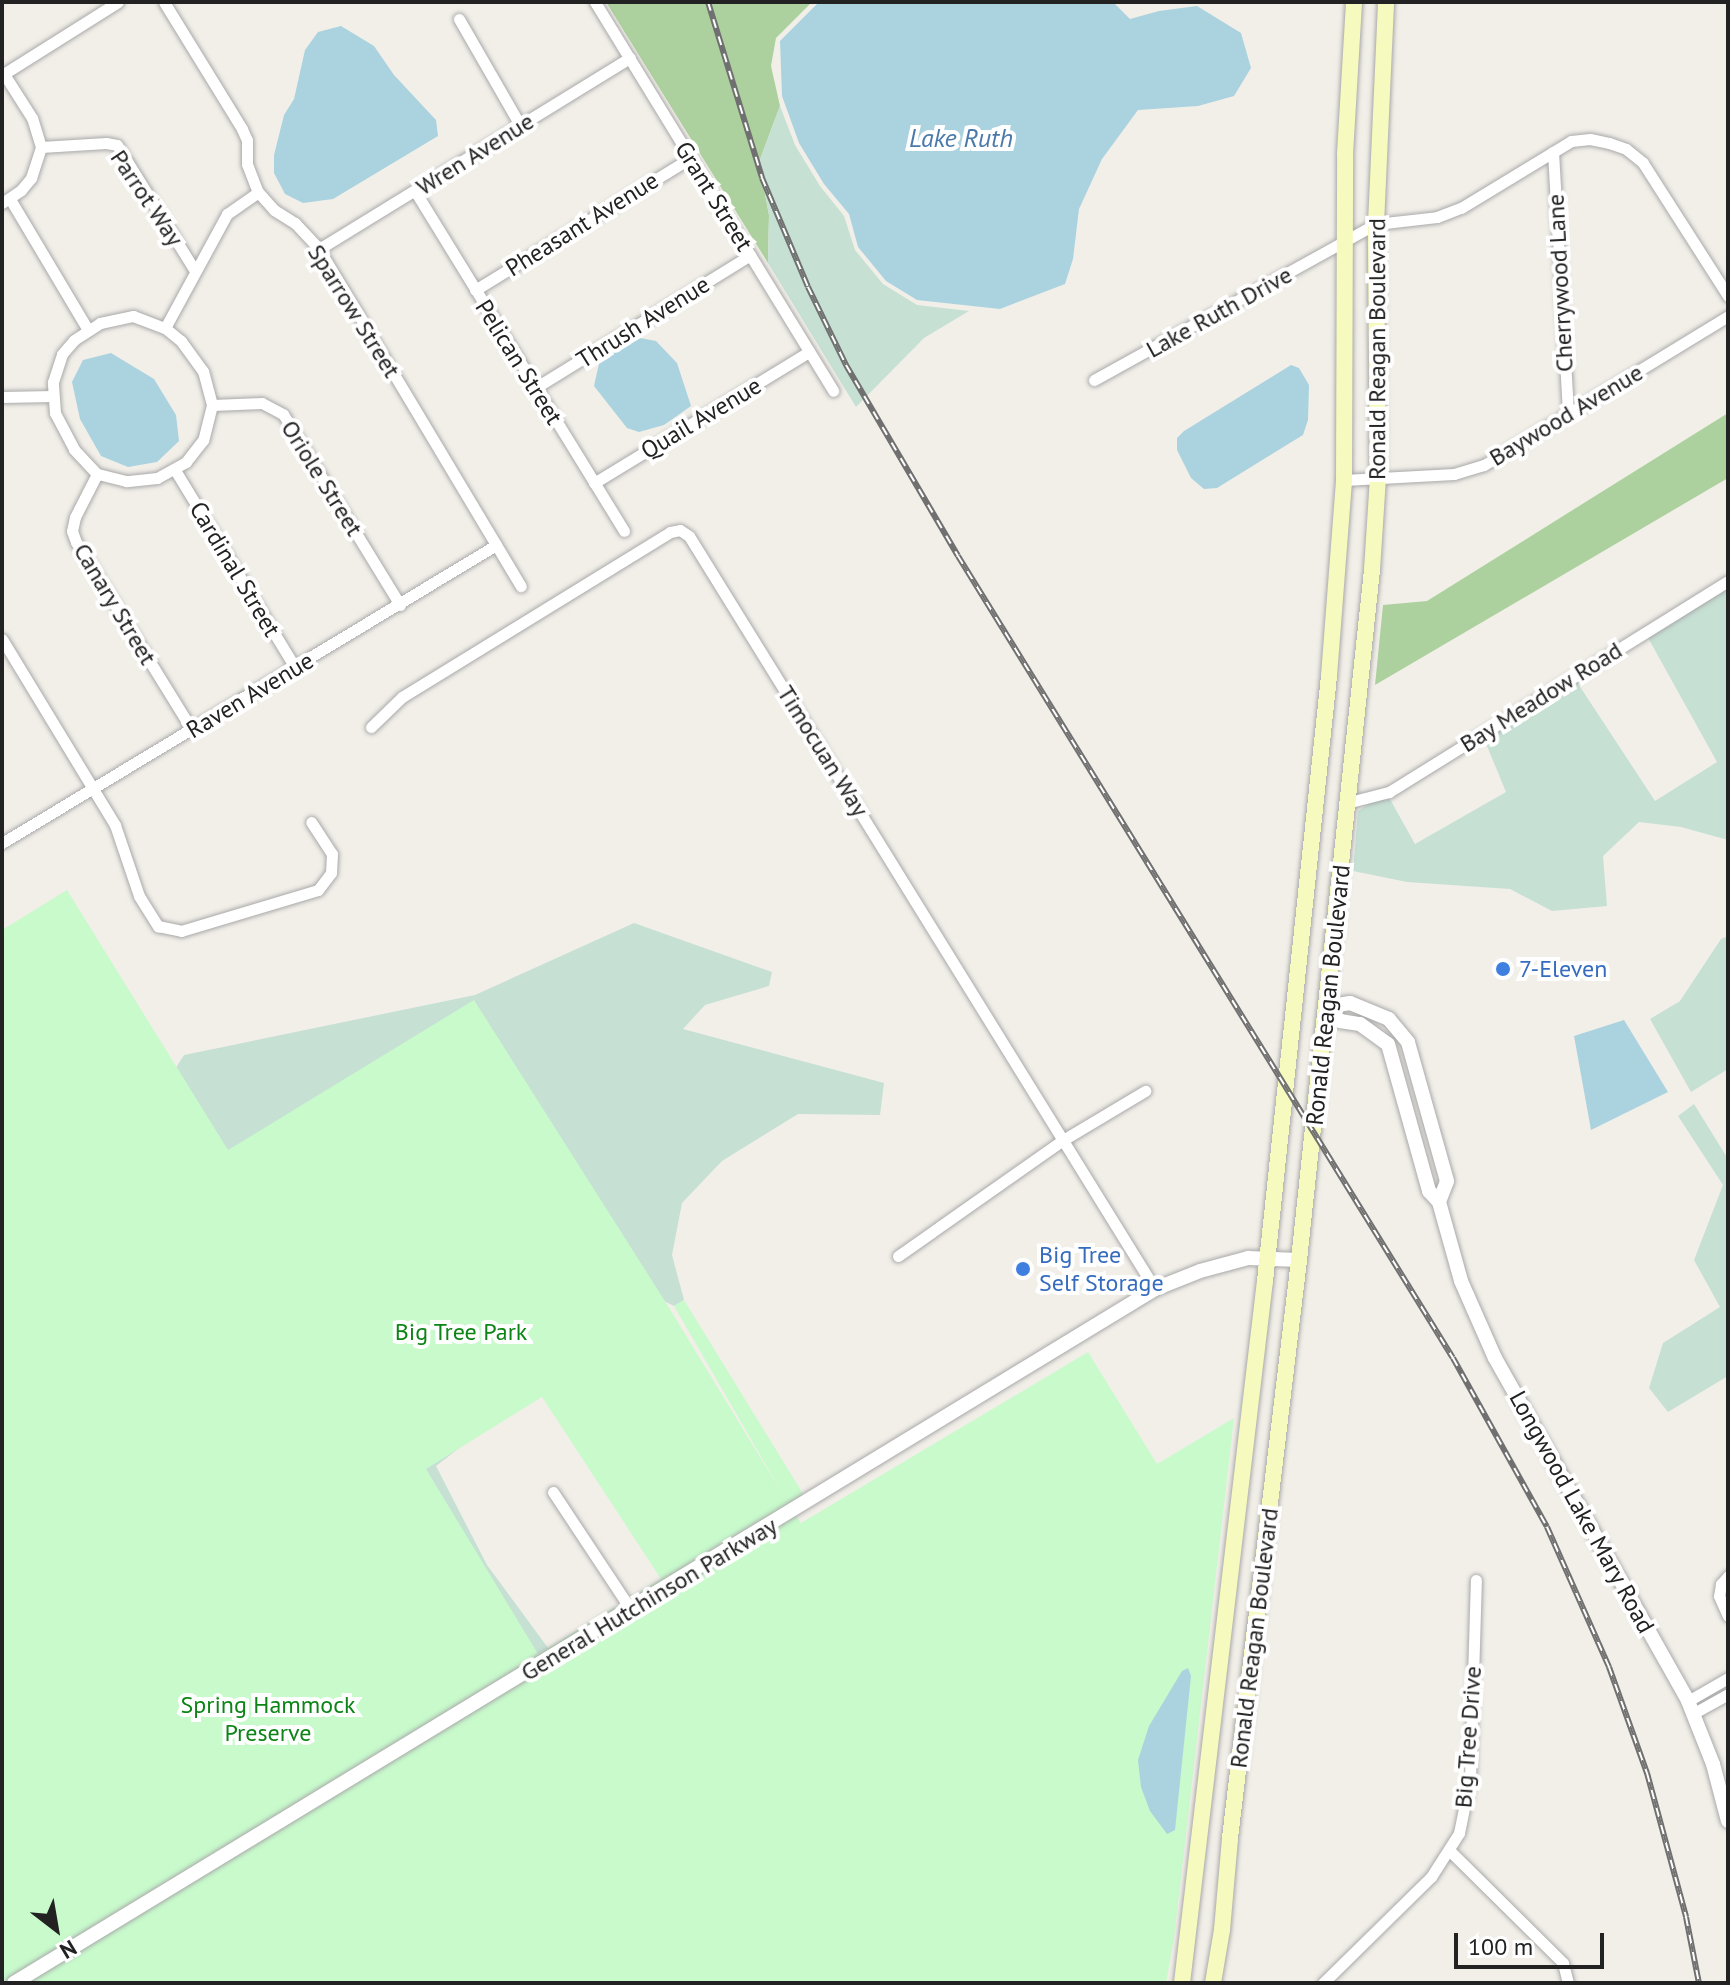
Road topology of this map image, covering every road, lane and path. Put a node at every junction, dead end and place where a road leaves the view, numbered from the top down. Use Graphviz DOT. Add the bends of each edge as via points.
graph roads {
  1 [pos="118,2"];
  2 [pos="164,2"];
  3 [pos="595,2"];
  4 [pos="1354,2"];
  5 [pos="1386,2"];
  6 [pos="459,19"];
  7 [pos="630,58"];
  8 [pos="3,74"];
  9 [pos="520,125"];
  10 [pos="41,147"];
  11 [pos="1553,152"];
  12 [pos="690,158"];
  13 [pos="415,191"];
  14 [pos="258,192"];
  15 [pos="6,201"];
  16 [pos="1376,224"];
  17 [pos="1344,244"];
  18 [pos="319,249"];
  19 [pos="750,255"];
  20 [pos="195,271"];
  21 [pos="475,290"];
  22 [pos="1728,296"];
  23 [pos="1728,316"];
  24 [pos="165,328"];
  25 [pos="88,330"];
  26 [pos="809,352"];
  27 [pos="1094,380"];
  28 [pos="535,388"];
  29 [pos="833,391"];
  30 [pos="53,396"];
  31 [pos="2,397"];
  32 [pos="212,405"];
  33 [pos="1568,415"];
  34 [pos="175,470"];
  35 [pos="97,474"];
  36 [pos="1378,478"];
  37 [pos="1344,480"];
  38 [pos="594,483"];
  39 [pos="624,531"];
  40 [pos="496,545"];
  41 [pos="1728,581"];
  42 [pos="521,586"];
  43 [pos="400,605"];
  44 [pos="2,639"];
  45 [pos="295,667"];
  46 [pos="371,727"];
  47 [pos="192,730"];
  48 [pos="94,789"];
  49 [pos="1350,802"];
  50 [pos="311,822"];
  51 [pos="2,843"];
  52 [pos="1295,1005"];
  53 [pos="1326,1007"];
  54 [pos="1145,1091"];
  55 [pos="1063,1140"];
  56 [pos="898,1256"];
  57 [pos="1266,1259"];
  58 [pos="1299,1260"];
  59 [pos="1155,1289"];
  60 [pos="553,1492"];
  61 [pos="1728,1576"];
  62 [pos="1476,1580"];
  63 [pos="631,1610"];
  64 [pos="1728,1616"];
  65 [pos="1728,1678"];
  66 [pos="1728,1694"];
  67 [pos="1691,1707"];
  68 [pos="1728,1821"];
  69 [pos="1450,1851"];
  70 [pos="14,1983"];
  71 [pos="1182,1983"];
  72 [pos="1213,1983"];
  73 [pos="1323,1983"];
  74 [pos="1568,1983"];
  1 -- 8 [label="street"];
  2 -- 14 [label="street" via="242,129"];
  3 -- 7 [label="street, Grant Street"];
  4 -- 17 [label="main road, Ronald Reagan Boulevard"];
  5 -- 16 [label="main road, Ronald Reagan Boulevard"];
  6 -- 9 [label="street"];
  7 -- 9 [label="street, Wren Avenue"];
  7 -- 12 [label="street, Grant Street"];
  8 -- 10 [label="street" via="32,118"];
  9 -- 13 [label="street, Wren Avenue"];
  10 -- 15 [label="street" via="31,178"];
  10 -- 20 [label="street, Parrot Way" via="117,145"];
  11 -- 16 [label="street" via="1461,208 1437,217"];
  11 -- 22 [label="street" via="1571,141 1590,139 1626,149 1643,163"];
  11 -- 33 [label="street, Cherrywood Lane"];
  12 -- 19 [label="street, Grant Street"];
  12 -- 21 [label="street, Pheasant Avenue"];
  13 -- 18 [label="street, Wren Avenue"];
  13 -- 21 [label="street, Pelican Street"];
  14 -- 18 [label="street, Sparrow Street"];
  14 -- 20 [label="street" via="227,214"];
  15 -- 25 [label="street"];
  16 -- 17 [label="street, Lake Ruth Drive"];
  16 -- 36 [label="main road, Ronald Reagan Boulevard"];
  17 -- 27 [label="street, Lake Ruth Drive"];
  17 -- 37 [label="main road, Ronald Reagan Boulevard"];
  18 -- 40 [label="street, Sparrow Street"];
  19 -- 26 [label="street, Grant Street"];
  19 -- 28 [label="street, Thrush Avenue"];
  20 -- 24 [label="street"];
  21 -- 28 [label="street, Pelican Street"];
  23 -- 33 [label="street, Baywood Avenue"];
  24 -- 25 [label="street" via="133,316"];
  24 -- 32 [label="street" via="193,354"];
  25 -- 30 [label="street" via="62,354"];
  26 -- 29 [label="street, Grant Street"];
  26 -- 38 [label="street, Quail Avenue"];
  28 -- 38 [label="street, Pelican Street"];
  30 -- 31 [label="street"];
  30 -- 35 [label="street" via="61,429"];
  32 -- 34 [label="street" via="203,440"];
  32 -- 43 [label="street, Oriole Street" via="262,403 283,414"];
  33 -- 36 [label="street, Baywood Avenue" via="1484,465 1454,474"];
  34 -- 35 [label="street" via="141,481"];
  34 -- 45 [label="street, Cardinal Street"];
  35 -- 47 [label="street, Canary Street" via="75,517 76,542"];
  36 -- 37 [label="street, Baywood Avenue"];
  36 -- 49 [label="main road, Ronald Reagan Boulevard"];
  37 -- 52 [label="main road, Ronald Reagan Boulevard"];
  38 -- 39 [label="street, Pelican Street"];
  40 -- 42 [label="street, Sparrow Street"];
  40 -- 43 [label="street, Raven Avenue"];
  41 -- 49 [label="street, Bay Meadow Road" via="1389,792"];
  43 -- 45 [label="street, Raven Avenue"];
  44 -- 48 [label="street"];
  45 -- 47 [label="street, Raven Avenue"];
  46 -- 55 [label="street, Timocuan Way" via="402,697 680,530 689,536"];
  47 -- 48 [label="street, Raven Avenue"];
  48 -- 50 [label="street" via="121,839 147,913 169,931 318,890 331,873 332,854"];
  48 -- 51 [label="street, Raven Avenue"];
  49 -- 53 [label="main road, Ronald Reagan Boulevard"];
  52 -- 53 [label="main road"];
  52 -- 57 [label="main road, Ronald Reagan Boulevard"];
  53 -- 58 [label="main road, Ronald Reagan Boulevard"];
  53 -- 67 [label="street, Longwood Lake Mary Road" via="1350,1003 1389,1019 1408,1042 1447,1181 1439,1202 1461,1281 1495,1358"];
  54 -- 55 [label="street"];
  55 -- 56 [label="street"];
  55 -- 59 [label="street, Timocuan Way"];
  57 -- 58 [label="street, General Hutchinson Parkway"];
  57 -- 59 [label="street, General Hutchinson Parkway" via="1248,1258"];
  57 -- 71 [label="main road, Ronald Reagan Boulevard"];
  58 -- 72 [label="main road, Ronald Reagan Boulevard"];
  59 -- 63 [label="street, General Hutchinson Parkway"];
  60 -- 63 [label="street"];
  61 -- 64 [label="street" via="1719,1596"];
  62 -- 69 [label="street, Big Tree Drive" via="1470,1779 1466,1809"];
  63 -- 70 [label="street, General Hutchinson Parkway"];
  65 -- 67 [label="street"];
  66 -- 67 [label="street"];
  67 -- 68 [label="street, Longwood Lake Mary Road"];
  69 -- 73 [label="street, Big Tree Drive" via="1431,1877"];
  69 -- 74 [label="street" via="1563,1963"];
}
